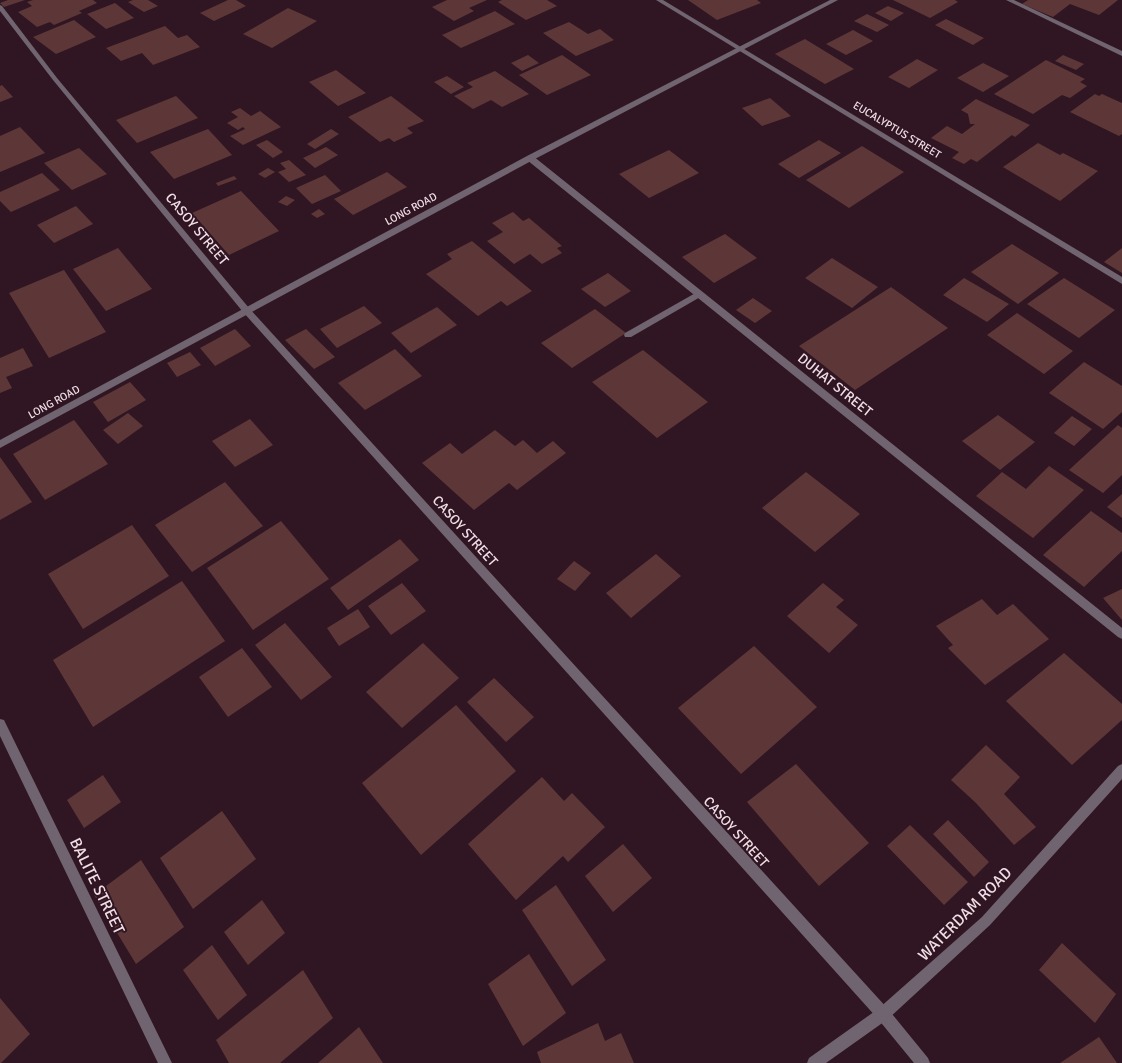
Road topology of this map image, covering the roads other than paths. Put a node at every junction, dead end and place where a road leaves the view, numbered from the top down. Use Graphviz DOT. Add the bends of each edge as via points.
graph roads {
  1 [pos="659,0"];
  2 [pos="835,0"];
  3 [pos="1009,0"];
  4 [pos="0,6"];
  5 [pos="741,50"];
  6 [pos="1122,54"];
  7 [pos="530,158"];
  8 [pos="1122,281"];
  9 [pos="699,294"];
  10 [pos="246,310"];
  11 [pos="628,335"];
  12 [pos="0,444"];
  13 [pos="1122,634"];
  14 [pos="0,724"];
  15 [pos="1122,770"];
  16 [pos="882,1014"];
  17 [pos="165,1063"];
  18 [pos="814,1063"];
  19 [pos="923,1063"];
  1 -- 5 [label="street, EUCALYPTUS STREET"];
  2 -- 5 [label="street, LONG ROAD"];
  3 -- 6 [label="street"];
  4 -- 10 [label="street, CASOY STREET" via="55,79"];
  5 -- 7 [label="street, LONG ROAD"];
  5 -- 8 [label="street, EUCALYPTUS STREET"];
  7 -- 9 [label="street, DUHAT STREET"];
  7 -- 10 [label="street, LONG ROAD"];
  9 -- 11 [label="street"];
  9 -- 13 [label="street, DUHAT STREET"];
  10 -- 12 [label="street, LONG ROAD"];
  10 -- 16 [label="street, CASOY STREET"];
  14 -- 17 [label="street, BALITE STREET"];
  15 -- 16 [label="street, WATERDAM ROAD" via="986,921"];
  16 -- 18 [label="street, WATERDAM ROAD"];
  16 -- 19 [label="street, CASOY STREET"];
}
